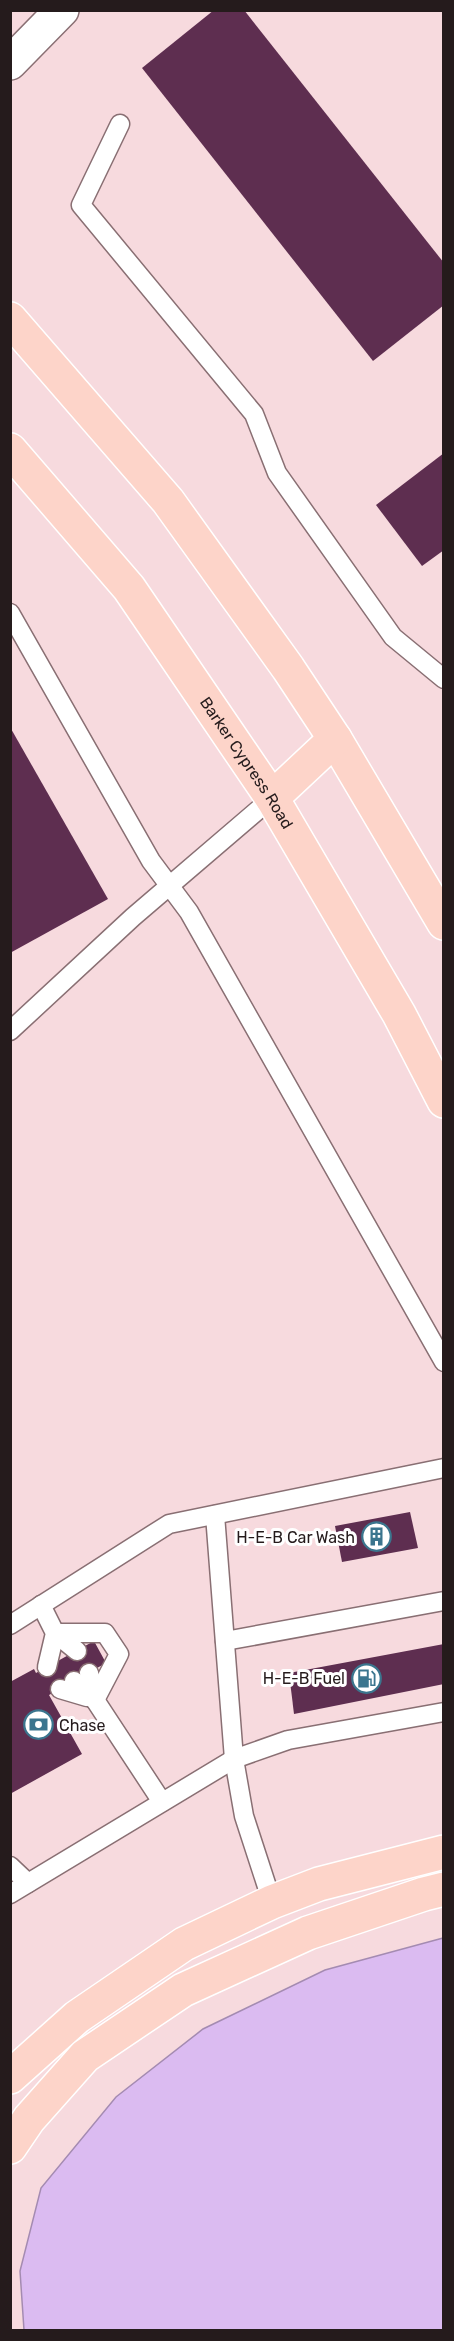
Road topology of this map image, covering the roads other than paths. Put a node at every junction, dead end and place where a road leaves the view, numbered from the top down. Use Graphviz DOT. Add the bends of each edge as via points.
graph roads {
  1 [pos="62,10"];
  2 [pos="10,63"];
  3 [pos="120,124"];
  4 [pos="10,319"];
  5 [pos="10,450"];
  6 [pos="10,613"];
  7 [pos="444,679"];
  8 [pos="335,739"];
  9 [pos="272,798"];
  10 [pos="169,886"];
  11 [pos="444,923"];
  12 [pos="10,1031"];
  13 [pos="444,1101"];
  14 [pos="444,1362"];
  15 [pos="444,1468"];
  16 [pos="216,1515"];
  17 [pos="444,1601"];
  18 [pos="41,1605"];
  19 [pos="10,1625"];
  20 [pos="55,1633"];
  21 [pos="225,1641"];
  22 [pos="95,1700"];
  23 [pos="444,1712"];
  24 [pos="234,1759"];
  25 [pos="162,1802"];
  26 [pos="444,1852"];
  27 [pos="10,1866"];
  28 [pos="28,1883"];
  29 [pos="444,1889"];
  30 [pos="10,1894"];
  31 [pos="272,1902"];
  32 [pos="10,2077"];
  33 [pos="10,2147"];
  1 -- 2 [label="street"];
  3 -- 7 [label="lane" via="81,205 254,414 278,473 393,637"];
  4 -- 8 [label="main road" via="168,501"];
  5 -- 9 [label="main road, Barker Cypress Road" via="129,588"];
  6 -- 10 [label="lane"];
  8 -- 9 [label="main road"];
  8 -- 11 [label="main road"];
  9 -- 10 [label="lane"];
  9 -- 13 [label="main road, Barker Cypress Road" via="399,1014"];
  10 -- 12 [label="lane"];
  10 -- 14 [label="lane" via="189,912"];
  15 -- 16 [label="lane"];
  16 -- 18 [label="lane" via="169,1524"];
  16 -- 21 [label="lane"];
  17 -- 21 [label="lane"];
  18 -- 19 [label="lane"];
  18 -- 20 [label="lane"];
  20 -- 20 [label="lane" via="68,1655"];
  20 -- 22 [label="lane" via="105,1633 119,1654"];
  21 -- 24 [label="lane"];
  22 -- 22 [label="lane" via="81,1677"];
  22 -- 25 [label="lane"];
  23 -- 24 [label="lane" via="288,1740"];
  24 -- 25 [label="lane"];
  24 -- 31 [label="lane" via="244,1816"];
  25 -- 28 [label="lane"];
  26 -- 31 [label="main road" via="319,1884"];
  27 -- 28 [label="lane"];
  28 -- 30 [label="lane"];
  29 -- 33 [label="main road" via="308,1933 183,1990 86,2056 29,2119"];
  31 -- 32 [label="main road" via="184,1944 77,2017"];
}
